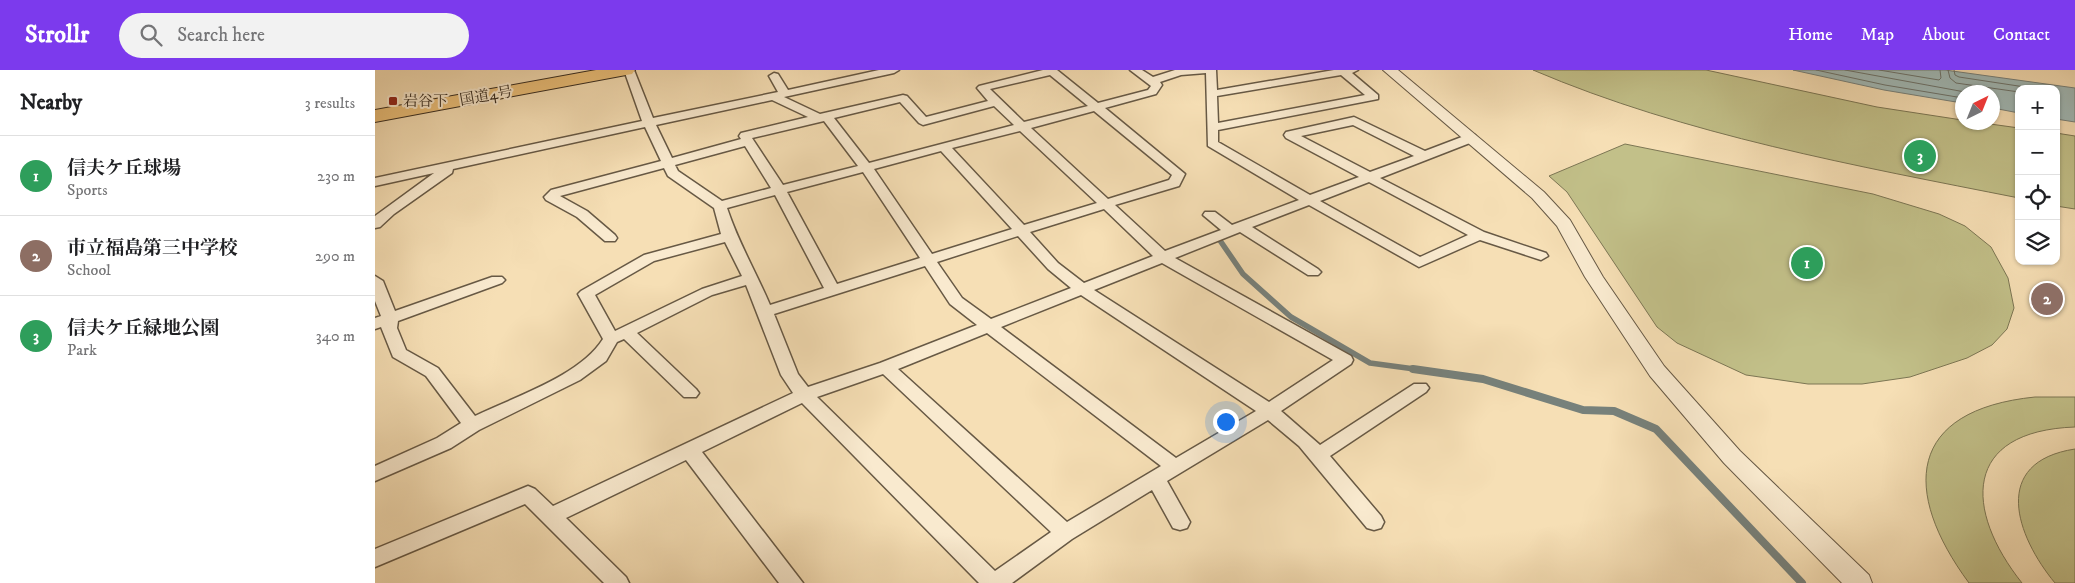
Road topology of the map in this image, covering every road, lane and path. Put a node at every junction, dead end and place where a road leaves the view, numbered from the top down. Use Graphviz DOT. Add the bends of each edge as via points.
graph roads {
  1 [pos="583,70"];
  2 [pos="628,70"];
  3 [pos="895,70"];
  4 [pos="1135,70"];
  5 [pos="1203,70"];
  6 [pos="1211,70"];
  7 [pos="1390,70"];
  8 [pos="1349,71"];
  9 [pos="774,76"];
  10 [pos="1151,81"];
  11 [pos="1211,94"];
  12 [pos="780,96"];
  13 [pos="996,102"];
  14 [pos="1097,106"];
  15 [pos="375,108"];
  16 [pos="375,116"];
  17 [pos="822,117"];
  18 [pos="649,123"];
  19 [pos="1022,127"];
  20 [pos="1212,128"];
  21 [pos="1471,138"];
  22 [pos="748,142"];
  23 [pos="945,148"];
  24 [pos="1425,156"];
  25 [pos="668,162"];
  26 [pos="456,165"];
  27 [pos="866,167"];
  28 [pos="1369,178"];
  29 [pos="375,182"];
  30 [pos="779,190"];
  31 [pos="1309,201"];
  32 [pos="1107,204"];
  33 [pos="720,206"];
  34 [pos="1210,215"];
  35 [pos="375,224"];
  36 [pos="1237,229"];
  37 [pos="1019,231"];
  38 [pos="1479,235"];
  39 [pos="729,236"];
  40 [pos="610,238"];
  41 [pos="1541,256"];
  42 [pos="1163,257"];
  43 [pos="928,261"];
  44 [pos="1313,272"];
  45 [pos="751,278"];
  46 [pos="375,280"];
  47 [pos="497,280"];
  48 [pos="1081,288"];
  49 [pos="833,290"];
  50 [pos="764,312"];
  51 [pos="383,322"];
  52 [pos="989,326"];
  53 [pos="618,336"];
  54 [pos="886,366"];
  55 [pos="1420,388"];
  56 [pos="690,393"];
  57 [pos="804,395"];
  58 [pos="1269,411"];
  59 [pos="472,425"];
  60 [pos="690,451"];
  61 [pos="1317,455"];
  62 [pos="1173,466"];
  63 [pos="375,474"];
  64 [pos="1155,478"];
  65 [pos="550,517"];
  66 [pos="1180,522"];
  67 [pos="1373,522"];
  68 [pos="1065,533"];
  69 [pos="375,558"];
  70 [pos="618,583"];
  71 [pos="792,583"];
  72 [pos="994,583"];
  73 [pos="1859,583"];
  1 -- 15 [label="highway, 国道4号"];
  2 -- 16 [label="highway, 国道4号"];
  2 -- 18 [label="street"];
  3 -- 12 [label="street"];
  4 -- 10 [label="street"];
  5 -- 10 [label="street" via="1180,72"];
  6 -- 11 [label="street"];
  7 -- 21 [label="street"];
  8 -- 11 [label="street"];
  8 -- 20 [label="street" via="1374,97"];
  9 -- 12 [label="street"];
  10 -- 14 [label="street" via="1157,85 1152,92"];
  11 -- 20 [label="street"];
  12 -- 17 [label="street"];
  12 -- 18 [label="street"];
  13 -- 14 [label="street" via="983,88 1052,71"];
  13 -- 17 [label="street" via="923,121 903,98"];
  13 -- 19 [label="street"];
  14 -- 19 [label="street"];
  14 -- 32 [label="street" via="1179,174 1174,183"];
  17 -- 22 [label="street" via="745,136"];
  17 -- 27 [label="street"];
  18 -- 25 [label="street"];
  18 -- 26 [label="street"];
  19 -- 23 [label="street"];
  19 -- 32 [label="street"];
  20 -- 31 [label="street" via="1215,147"];
  21 -- 24 [label="street"];
  21 -- 73 [label="street" via="1538,195 1564,224 1594,277 1657,370 1732,456"];
  22 -- 25 [label="street"];
  22 -- 30 [label="street"];
  23 -- 27 [label="street"];
  23 -- 37 [label="street"];
  24 -- 28 [label="street"];
  24 -- 28 [label="street" via="1354,121 1290,135"];
  25 -- 33 [label="street" via="673,173"];
  25 -- 40 [label="street" via="555,193 551,197 582,214"];
  26 -- 29 [label="street"];
  26 -- 35 [label="street" via="417,190"];
  27 -- 30 [label="street"];
  27 -- 43 [label="street"];
  28 -- 31 [label="street"];
  28 -- 38 [label="street"];
  30 -- 33 [label="street"];
  30 -- 49 [label="street"];
  31 -- 36 [label="street"];
  31 -- 38 [label="street" via="1419,263"];
  32 -- 37 [label="street"];
  32 -- 42 [label="street"];
  33 -- 39 [label="street"];
  34 -- 36 [label="street"];
  36 -- 42 [label="street"];
  36 -- 44 [label="street"];
  37 -- 43 [label="street"];
  37 -- 48 [label="street" via="1053,266"];
  38 -- 41 [label="street"];
  39 -- 45 [label="street"];
  39 -- 53 [label="street" via="649,258 586,294"];
  42 -- 48 [label="street"];
  42 -- 58 [label="street" via="1345,360"];
  43 -- 49 [label="street"];
  43 -- 52 [label="street" via="956,301"];
  45 -- 50 [label="street"];
  45 -- 53 [label="street" via="707,292"];
  46 -- 51 [label="street"];
  47 -- 51 [label="street"];
  48 -- 52 [label="street"];
  48 -- 58 [label="street"];
  49 -- 50 [label="street"];
  50 -- 57 [label="street" via="789,375"];
  51 -- 59 [label="street" via="389,328 399,353 432,372"];
  52 -- 54 [label="street"];
  52 -- 62 [label="street"];
  53 -- 56 [label="street"];
  53 -- 59 [label="street" via="600,357 574,376"];
  54 -- 57 [label="street"];
  54 -- 68 [label="street"];
  55 -- 61 [label="street"];
  57 -- 60 [label="street"];
  57 -- 72 [label="street"];
  58 -- 61 [label="street"];
  58 -- 62 [label="street"];
  59 -- 63 [label="street" via="444,443"];
  60 -- 65 [label="street"];
  60 -- 71 [label="street"];
  61 -- 67 [label="street"];
  62 -- 64 [label="street"];
  64 -- 66 [label="street"];
  64 -- 68 [label="street"];
  65 -- 69 [label="street" via="528,494"];
  65 -- 70 [label="street"];
  68 -- 72 [label="street"];
}
